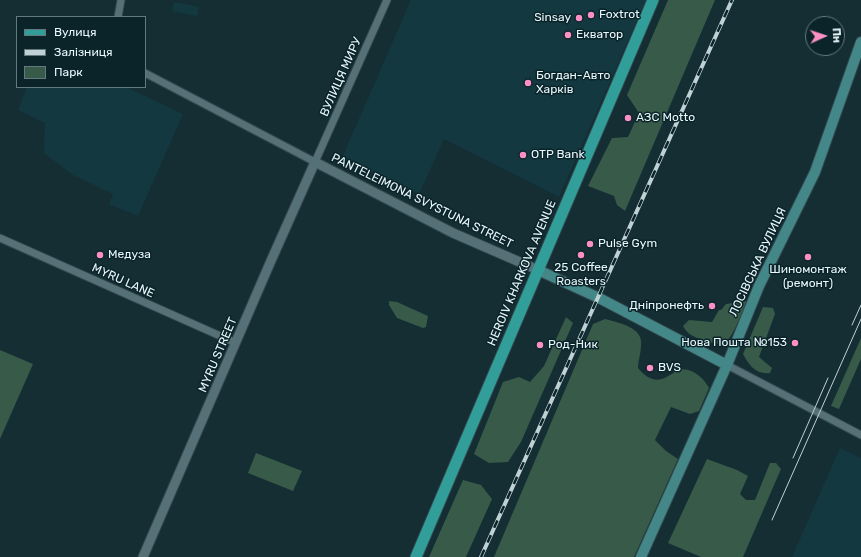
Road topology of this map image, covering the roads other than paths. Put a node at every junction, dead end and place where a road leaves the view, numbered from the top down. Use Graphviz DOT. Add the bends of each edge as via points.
graph roads {
  1 [pos="121,0"];
  2 [pos="387,0"];
  3 [pos="653,0"];
  4 [pos="118,16"];
  5 [pos="861,42"];
  6 [pos="146,74"];
  7 [pos="315,162"];
  8 [pos="0,238"];
  9 [pos="538,270"];
  10 [pos="236,343"];
  11 [pos="727,365"];
  12 [pos="861,435"];
  13 [pos="143,557"];
  14 [pos="416,557"];
  15 [pos="641,557"];
  1 -- 4 [label="street"];
  2 -- 7 [label="street, ВУЛИЦЯ МИРУ"];
  3 -- 9 [label="main road, HEROIV KHARKOVA AVENUE"];
  5 -- 11 [label="main road, ЛОСІВСЬКА ВУЛИЦЯ" via="815,172 759,286"];
  6 -- 7 [label="street, PANTELEIMONA SVYSTUNA STREET"];
  7 -- 9 [label="street, PANTELEIMONA SVYSTUNA STREET" via="453,233"];
  7 -- 10 [label="street, MYRU STREET"];
  8 -- 10 [label="street, MYRU LANE"];
  9 -- 11 [label="main road, PANTELEIMONA SVYSTUNA STREET" via="599,298"];
  9 -- 14 [label="main road, HEROIV KHARKOVA AVENUE"];
  10 -- 13 [label="street, MYRU STREET"];
  11 -- 12 [label="street, PANTELEIMONA SVYSTUNA STREET"];
  11 -- 15 [label="main road, ЛОСІВСЬКА ВУЛИЦЯ"];
}
